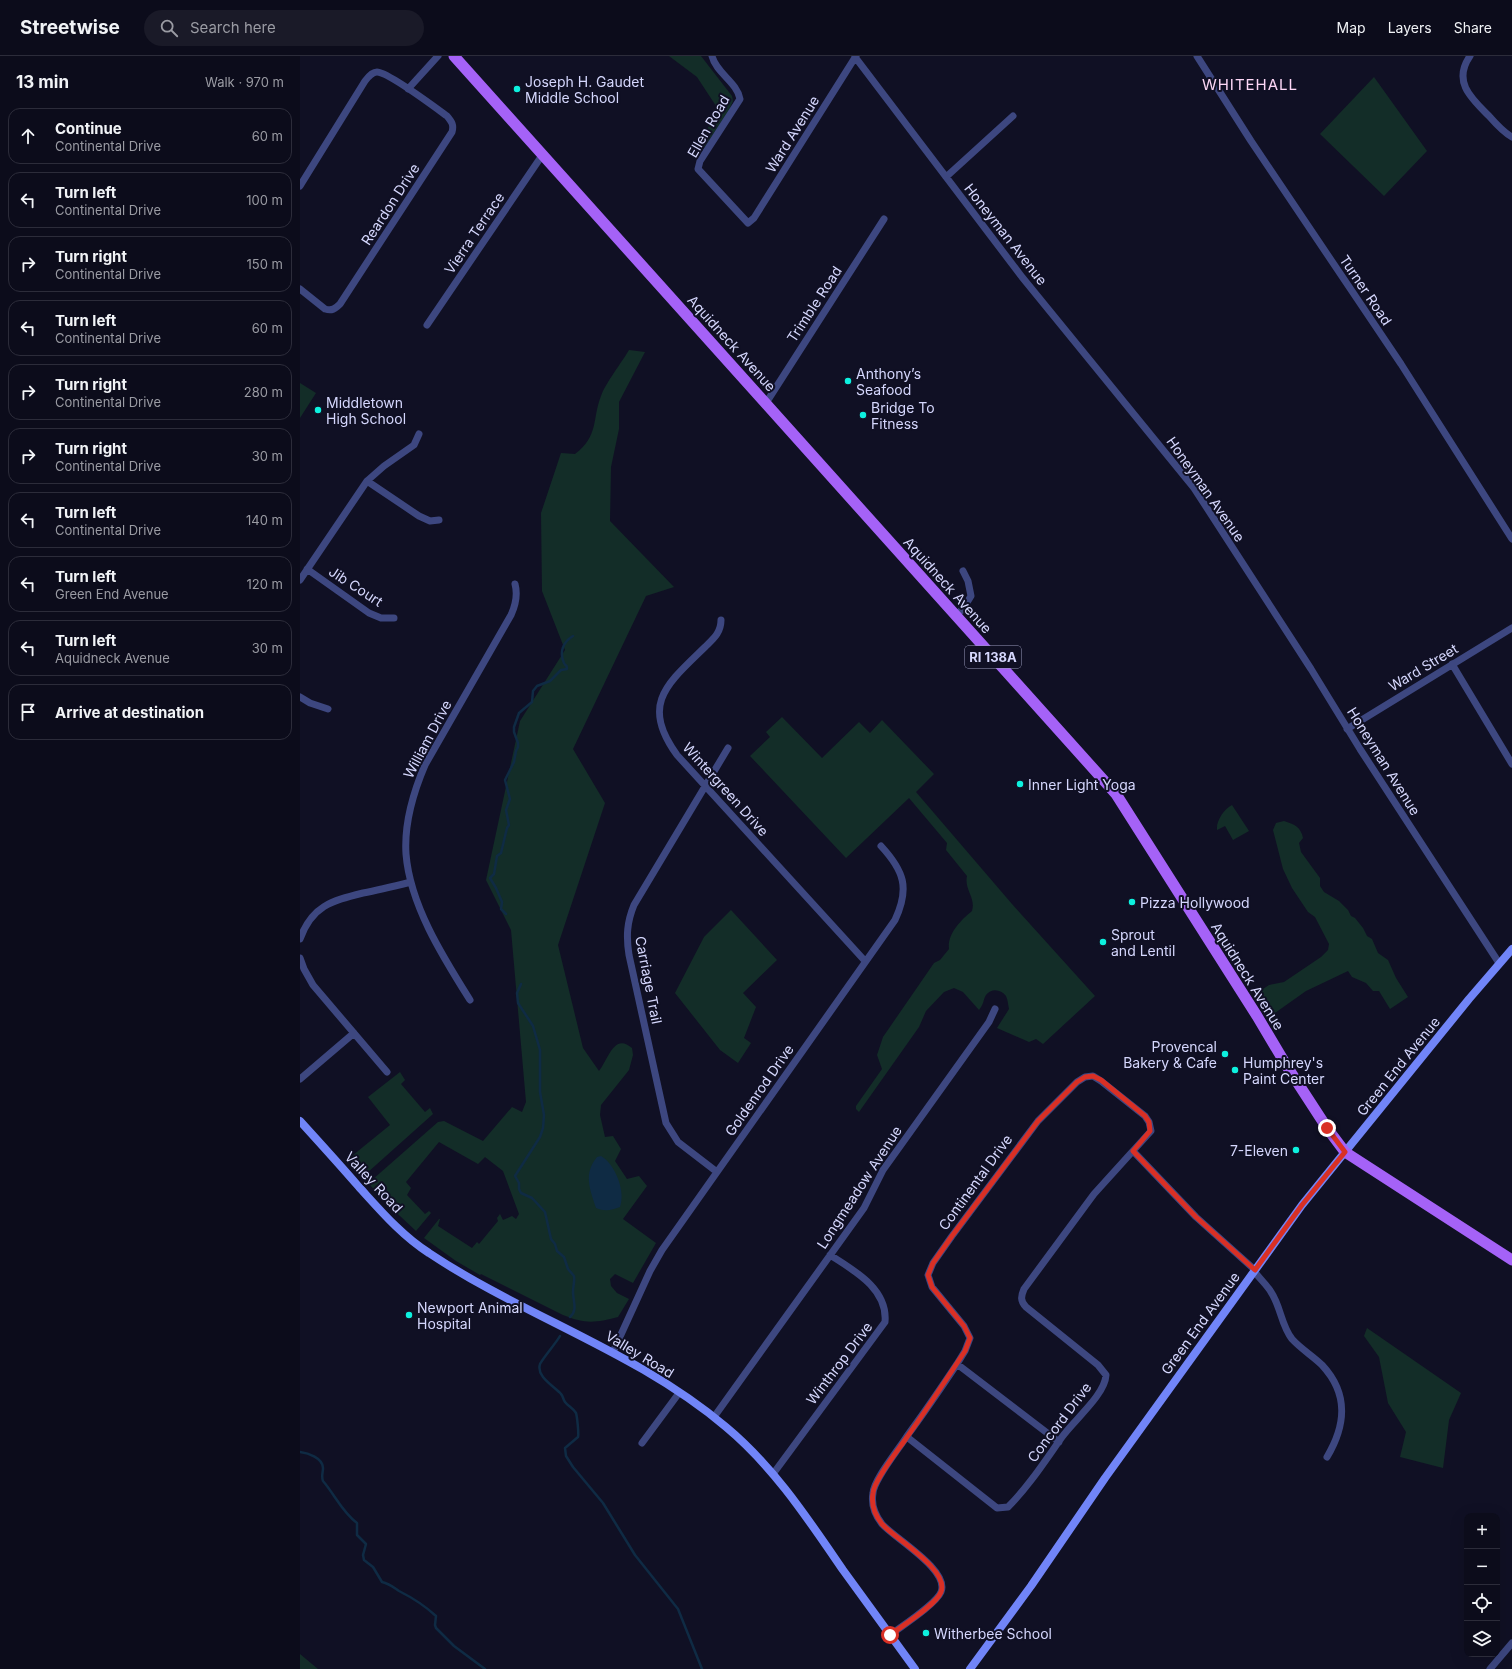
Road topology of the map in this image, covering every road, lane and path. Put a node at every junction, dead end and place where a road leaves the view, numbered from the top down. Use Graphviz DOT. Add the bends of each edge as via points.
graph roads {
  1 [pos="438,56"];
  2 [pos="454,56"];
  3 [pos="712,56"];
  4 [pos="855,56"];
  5 [pos="1197,56"];
  6 [pos="1470,56"];
  7 [pos="408,89"];
  8 [pos="1014,116"];
  9 [pos="1512,137"];
  10 [pos="543,154"];
  11 [pos="946,177"];
  12 [pos="300,186"];
  13 [pos="884,219"];
  14 [pos="748,223"];
  15 [pos="300,289"];
  16 [pos="427,325"];
  17 [pos="766,403"];
  18 [pos="419,434"];
  19 [pos="368,481"];
  20 [pos="439,520"];
  21 [pos="1512,540"];
  22 [pos="307,569"];
  23 [pos="963,570"];
  24 [pos="300,580"];
  25 [pos="515,584"];
  26 [pos="956,615"];
  27 [pos="394,618"];
  28 [pos="721,620"];
  29 [pos="1512,628"];
  30 [pos="1452,664"];
  31 [pos="300,697"];
  32 [pos="328,709"];
  33 [pos="1347,729"];
  34 [pos="728,748"];
  35 [pos="1512,764"];
  36 [pos="705,786"];
  37 [pos="881,846"];
  38 [pos="411,882"];
  39 [pos="300,939"];
  40 [pos="1512,948"];
  41 [pos="300,958"];
  42 [pos="865,961"];
  43 [pos="1499,963"];
  44 [pos="470,1000"];
  45 [pos="996,1009"];
  46 [pos="354,1033"];
  47 [pos="387,1072"];
  48 [pos="300,1079"];
  49 [pos="300,1121"];
  50 [pos="1133,1151"];
  51 [pos="1345,1152"];
  52 [pos="717,1172"];
  53 [pos="830,1255"];
  54 [pos="1512,1260"];
  55 [pos="1254,1271"];
  56 [pos="613,1352"];
  57 [pos="957,1364"];
  58 [pos="679,1393"];
  59 [pos="714,1417"];
  60 [pos="906,1438"];
  61 [pos="1059,1442"];
  62 [pos="642,1443"];
  63 [pos="1327,1457"];
  64 [pos="772,1474"];
  65 [pos="890,1635"];
  66 [pos="1512,1643"];
  67 [pos="914,1669"];
  68 [pos="970,1669"];
  69 [pos="1490,1669"];
  1 -- 7 [label="street"];
  2 -- 10 [label="main road, Aquidneck Avenue / RI 138A"];
  3 -- 14 [label="street, Ellen Road" via="740,99 698,169"];
  4 -- 11 [label="street, Honeyman Avenue"];
  4 -- 14 [label="street, Ward Avenue" via="754,218"];
  5 -- 21 [label="street, Turner Road" via="1254,146 1405,371"];
  6 -- 9 [label="street" via="1463,72 1466,91 1472,100"];
  7 -- 12 [label="street, Reardon Drive" via="383,73 370,74"];
  7 -- 15 [label="street, Reardon Drive" via="447,116 452,121 452,132 340,304 330,310 325,309"];
  8 -- 11 [label="street"];
  10 -- 16 [label="street, Vierra Terrace"];
  10 -- 17 [label="main road, Aquidneck Avenue / RI 138A"];
  11 -- 33 [label="street, Honeyman Avenue" via="1022,276 1194,488"];
  13 -- 17 [label="street, Trimble Road"];
  17 -- 26 [label="main road, Aquidneck Avenue / RI 138A"];
  18 -- 19 [label="street" via="414,445"];
  19 -- 20 [label="street" via="419,516 430,521"];
  19 -- 22 [label="street"];
  22 -- 24 [label="street"];
  22 -- 27 [label="street, Jib Court" via="370,613 381,618"];
  23 -- 26 [label="street" via="971,596"];
  25 -- 38 [label="street, William Drive" via="516,600 511,615 435,747 417,784 406,842"];
  26 -- 51 [label="main road, Aquidneck Avenue / RI 138A" via="1116,794 1288,1068"];
  28 -- 36 [label="street, Wintergreen Drive" via="719,632 670,683 660,703 661,729 668,742"];
  29 -- 30 [label="street, Ward Street"];
  30 -- 33 [label="street, Ward Street"];
  30 -- 35 [label="street"];
  31 -- 32 [label="street"];
  33 -- 43 [label="street, Honeyman Avenue"];
  34 -- 36 [label="street, Carriage Trail"];
  36 -- 42 [label="street, Wintergreen Drive"];
  36 -- 52 [label="street, Carriage Trail" via="634,905 629,917 627,942 666,1123 678,1142"];
  37 -- 42 [label="street, Goldenrod Drive" via="894,860 903,880 902,902 895,920"];
  38 -- 39 [label="street" via="324,905 310,919"];
  38 -- 44 [label="street, William Drive" via="440,950"];
  40 -- 43 [label="main road, Green End Avenue"];
  41 -- 46 [label="street" via="313,985"];
  42 -- 52 [label="street, Goldenrod Drive"];
  43 -- 51 [label="main road, Green End Avenue"];
  45 -- 53 [label="street, Longmeadow Avenue" via="883,1170 868,1201"];
  46 -- 47 [label="street"];
  46 -- 48 [label="street"];
  49 -- 56 [label="main road, Valley Road" via="375,1205 411,1240 470,1280"];
  50 -- 55 [label="street" via="1196,1217"];
  50 -- 57 [label="street, Continental Drive" via="1150,1131 1149,1122 1117,1093 1093,1076 1077,1082 1038,1121 952,1236 933,1263 928,1275 932,1287 964,1326 970,1338"];
  50 -- 61 [label="street, Concord Drive" via="1094,1194 1022,1294 1022,1303 1026,1307 1098,1365 1106,1375 1106,1380 1097,1394"];
  51 -- 54 [label="main road, Aquidneck Avenue / RI 138A"];
  51 -- 55 [label="main road, Green End Avenue"];
  52 -- 56 [label="street, Goldenrod Drive" via="662,1250"];
  53 -- 59 [label="street, Longmeadow Avenue"];
  53 -- 64 [label="street, Winthrop Drive" via="867,1280 876,1290 886,1311 885,1322"];
  55 -- 63 [label="street" via="1272,1292 1283,1326 1293,1340 1334,1379 1341,1394 1340,1429"];
  55 -- 68 [label="main road, Green End Avenue"];
  56 -- 58 [label="main road, Valley Road"];
  57 -- 60 [label="street, Continental Drive"];
  57 -- 61 [label="street"];
  58 -- 59 [label="main road, Valley Road"];
  58 -- 62 [label="street"];
  59 -- 64 [label="main road, Valley Road" via="755,1453"];
  60 -- 61 [label="street, Concord Drive" via="997,1508 1008,1507 1020,1495"];
  60 -- 65 [label="street, Continental Drive" via="885,1467 873,1491 872,1505 882,1524 930,1565 940,1577 942,1586 934,1602"];
  64 -- 65 [label="main road, Valley Road"];
  65 -- 67 [label="main road, Valley Road"];
  66 -- 69 [label="street"];
}
